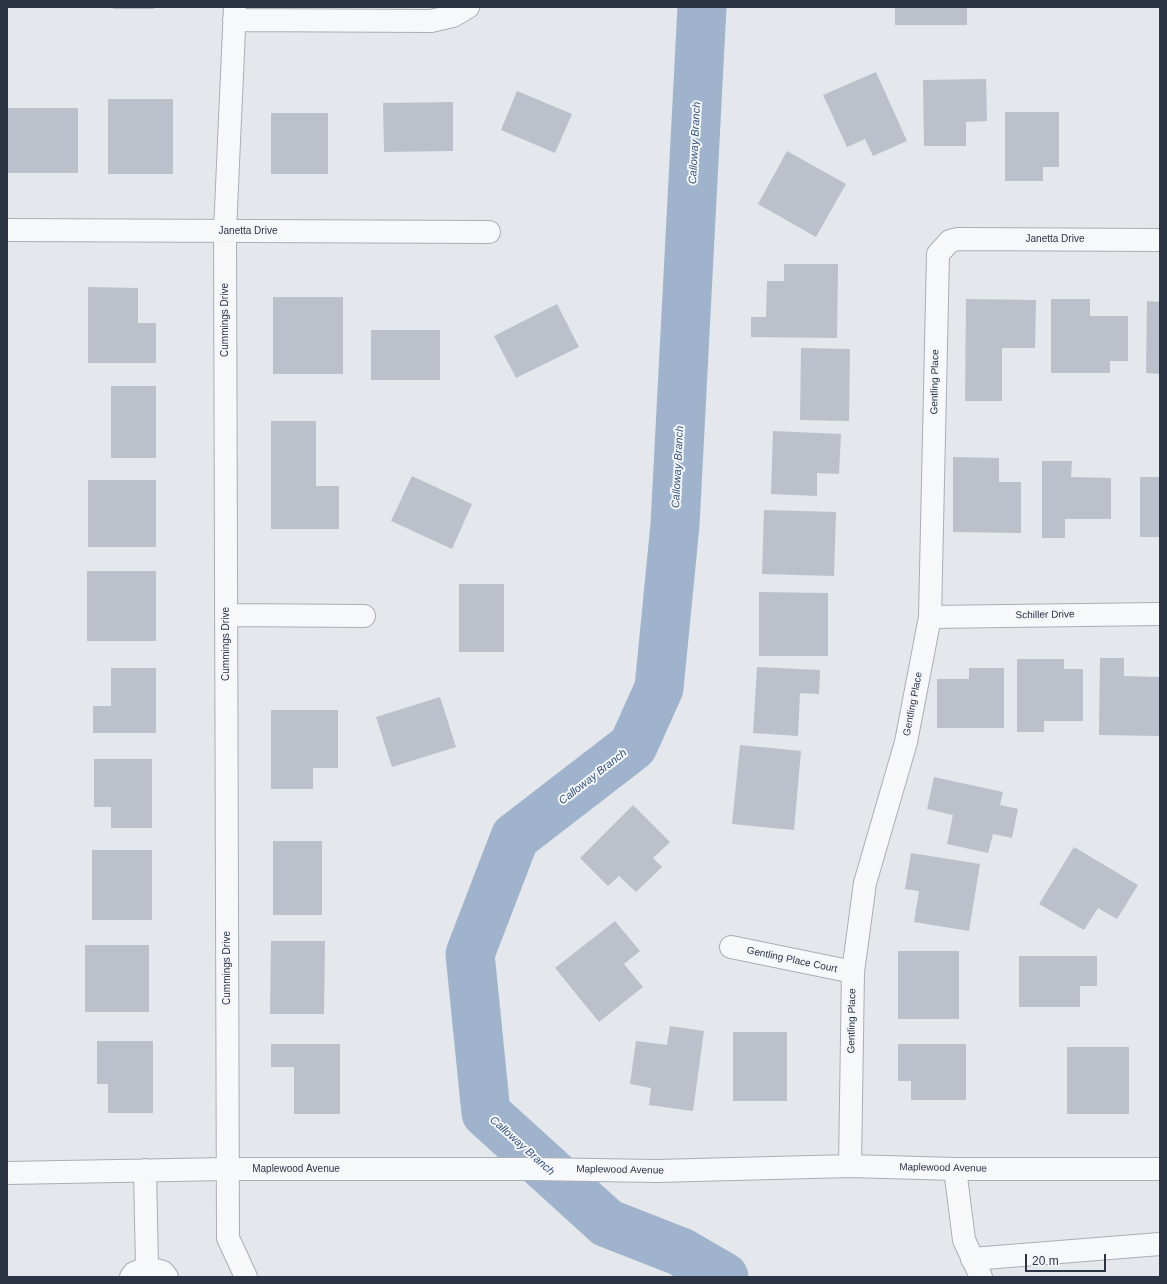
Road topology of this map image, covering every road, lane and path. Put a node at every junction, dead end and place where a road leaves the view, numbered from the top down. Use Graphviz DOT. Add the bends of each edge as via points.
graph roads {
  1 [pos="468,7"];
  2 [pos="234,13"];
  3 [pos="7,230"];
  4 [pos="225,231"];
  5 [pos="489,232"];
  6 [pos="1160,240"];
  7 [pos="950,242"];
  8 [pos="1160,614"];
  9 [pos="226,615"];
  10 [pos="364,616"];
  11 [pos="930,617"];
  12 [pos="731,947"];
  13 [pos="853,972"];
  14 [pos="850,1166"];
  15 [pos="228,1169"];
  16 [pos="955,1169"];
  17 [pos="1160,1169"];
  18 [pos="145,1170"];
  19 [pos="7,1173"];
  20 [pos="1160,1244"];
  21 [pos="977,1268"];
  22 [pos="139,1272"];
  23 [pos="167,1277"];
  24 [pos="246,1277"];
  1 -- 2 [label="street" via="453,16 431,21"];
  2 -- 4 [label="street, Cummings Drive"];
  3 -- 4 [label="street, Janetta Drive"];
  4 -- 5 [label="street, Janetta Drive"];
  4 -- 9 [label="street, Cummings Drive"];
  6 -- 7 [label="street, Janetta Drive" via="958,239"];
  7 -- 11 [label="street, Gentling Place" via="938,254"];
  8 -- 11 [label="street, Schiller Drive"];
  9 -- 10 [label="street"];
  9 -- 15 [label="street, Cummings Drive"];
  11 -- 13 [label="street, Gentling Place" via="906,742 865,883"];
  12 -- 13 [label="street, Gentling Place Court"];
  13 -- 14 [label="street, Gentling Place"];
  14 -- 15 [label="street, Maplewood Avenue" via="657,1171"];
  14 -- 16 [label="street, Maplewood Avenue"];
  15 -- 18 [label="street, Maplewood Avenue"];
  15 -- 24 [label="street, Cummings Drive" via="228,1238"];
  16 -- 17 [label="street, Maplewood Avenue"];
  16 -- 21 [label="street" via="964,1240"];
  18 -- 19 [label="street, Maplewood Avenue"];
  18 -- 22 [label="street"];
  20 -- 21 [label="street"];
  22 -- 23 [label="street" via="163,1272"];
}
